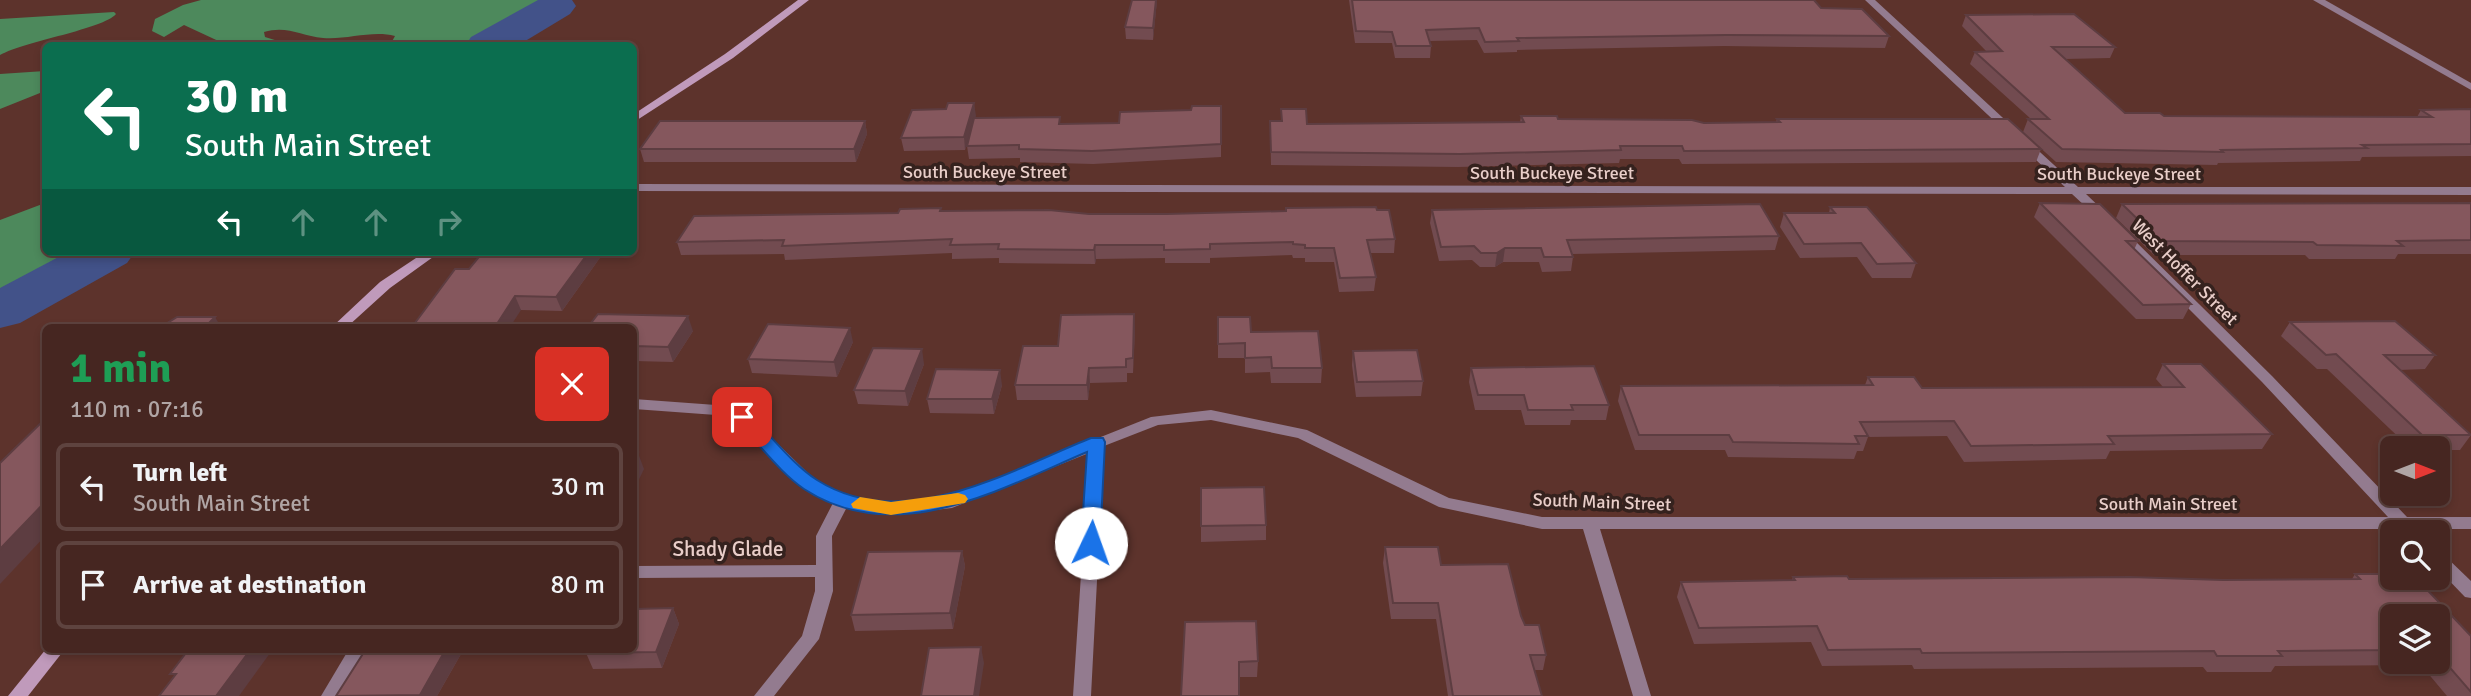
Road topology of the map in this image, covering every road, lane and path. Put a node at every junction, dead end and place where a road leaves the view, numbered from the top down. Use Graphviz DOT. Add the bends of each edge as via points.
graph roads {
  1 [pos="803,0"];
  2 [pos="1870,0"];
  3 [pos="2318,0"];
  4 [pos="2471,87"];
  5 [pos="637,117"];
  6 [pos="637,188"];
  7 [pos="2078,191"];
  8 [pos="2471,191"];
  9 [pos="428,256"];
  10 [pos="342,324"];
  11 [pos="637,404"];
  12 [pos="1097,442"];
  13 [pos="842,500"];
  14 [pos="2400,520"];
  15 [pos="1590,523"];
  16 [pos="2471,523"];
  17 [pos="2450,524"];
  18 [pos="2380,527"];
  19 [pos="822,571"];
  20 [pos="2450,571"];
  21 [pos="637,572"];
  22 [pos="2471,592"];
  23 [pos="53,653"];
  24 [pos="357,653"];
  25 [pos="17,696"];
  26 [pos="330,696"];
  27 [pos="762,696"];
  28 [pos="1082,696"];
  29 [pos="1642,696"];
  1 -- 5 [label="main road"];
  2 -- 7 [label="street, West Hoffer Street"];
  3 -- 4 [label="street"];
  6 -- 7 [label="street, South Buckeye Street"];
  7 -- 8 [label="street, South Buckeye Street"];
  7 -- 14 [label="street, West Hoffer Street" via="2251,362"];
  9 -- 10 [label="main road" via="385,285"];
  11 -- 13 [label="street, South Main Street" via="716,410 742,417 809,484"];
  12 -- 13 [label="street, South Main Street" via="952,502 891,509"];
  12 -- 15 [label="street, South Main Street" via="1156,420 1210,415 1302,435 1445,502 1542,523"];
  12 -- 28 [label="street"];
  13 -- 19 [label="street" via="824,536"];
  15 -- 18 [label="street, South Main Street"];
  15 -- 29 [label="street"];
  16 -- 17 [label="street, South Main Street"];
  19 -- 21 [label="street, Shady Glade"];
  19 -- 27 [label="street" via="824,591 810,639"];
  20 -- 22 [label="street"];
  23 -- 25 [label="main road"];
  24 -- 26 [label="street"];
}
